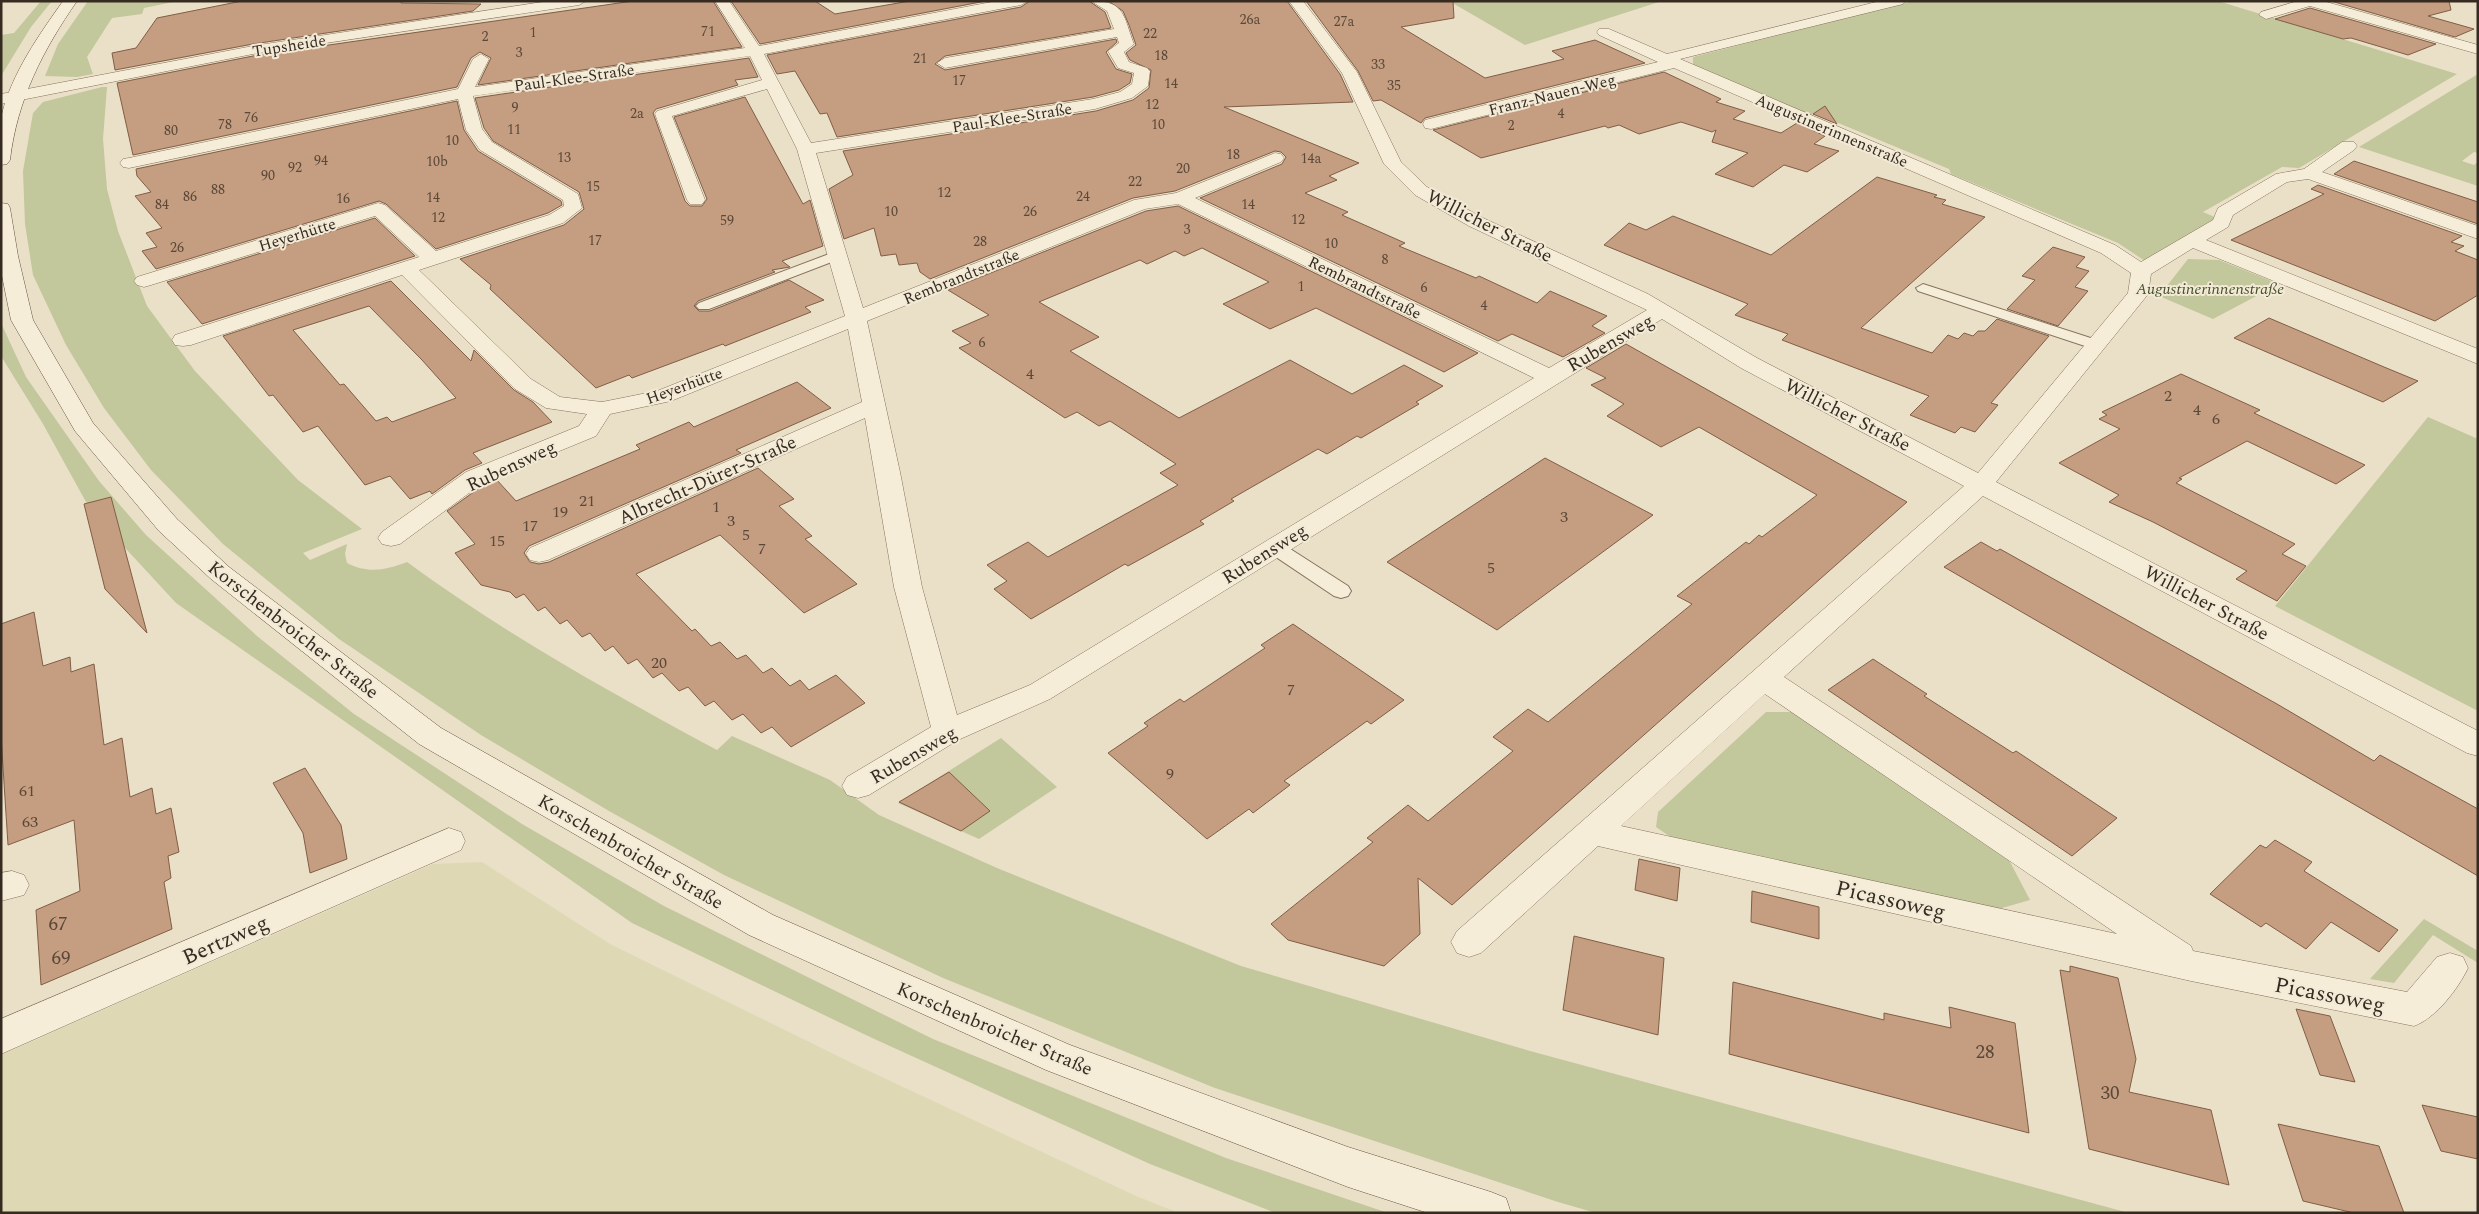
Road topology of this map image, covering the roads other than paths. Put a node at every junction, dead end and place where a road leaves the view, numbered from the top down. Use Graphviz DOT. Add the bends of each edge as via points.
graph roads {
  1 [pos="70,1"];
  2 [pos="510,1"];
  3 [pos="579,1"];
  4 [pos="722,1"];
  5 [pos="1021,1"];
  6 [pos="1098,1"];
  7 [pos="1296,1"];
  8 [pos="1898,1"];
  9 [pos="495,14"];
  10 [pos="2266,15"];
  11 [pos="1122,32"];
  12 [pos="1604,32"];
  13 [pos="2478,50"];
  14 [pos="755,51"];
  15 [pos="481,59"];
  16 [pos="1668,61"];
  17 [pos="945,63"];
  18 [pos="772,82"];
  19 [pos="464,93"];
  20 [pos="9,98"];
  21 [pos="1431,124"];
  22 [pos="2348,146"];
  23 [pos="806,149"];
  24 [pos="1275,158"];
  25 [pos="1,160"];
  26 [pos="129,163"];
  27 [pos="2309,173"];
  28 [pos="1180,198"];
  29 [pos="696,200"];
  30 [pos="1,208"];
  31 [pos="2478,233"];
  32 [pos="2192,241"];
  33 [pos="837,255"];
  34 [pos="434,259"];
  35 [pos="407,269"];
  36 [pos="2141,271"];
  37 [pos="144,281"];
  38 [pos="1923,288"];
  39 [pos="704,306"];
  40 [pos="1665,311"];
  41 [pos="856,318"];
  42 [pos="183,340"];
  43 [pos="2097,345"];
  44 [pos="2478,357"];
  45 [pos="1550,377"];
  46 [pos="875,405"];
  47 [pos="602,410"];
  48 [pos="1982,483"];
  49 [pos="392,538"];
  50 [pos="1274,547"];
  51 [pos="539,554"];
  52 [pos="1341,591"];
  53 [pos="1765,679"];
  54 [pos="947,732"];
  55 [pos="2478,745"];
  56 [pos="858,786"];
  57 [pos="1591,832"];
  58 [pos="449,841"];
  59 [pos="1469,942"];
  60 [pos="2191,966"];
  61 [pos="2450,968"];
  62 [pos="1,1037"];
  63 [pos="1490,1213"];
  1 -- 20 [label="street" via="48,31"];
  2 -- 9 [label="street"];
  3 -- 9 [label="street, Tupsheide"];
  4 -- 14 [label="street"];
  5 -- 14 [label="street, Paul-Klee-Straße"];
  6 -- 11 [label="street" via="1113,8"];
  7 -- 40 [label="street, Willicher Straße" via="1349,72 1393,164 1421,191 1476,222"];
  8 -- 16 [label="street, Franz-Nauen-Weg"];
  9 -- 20 [label="street, Tupsheide" via="253,50"];
  10 -- 13 [label="street" via="2310,2"];
  11 -- 17 [label="street"];
  11 -- 23 [label="street, Paul-Klee-Straße" via="1128,44 1116,51 1123,65 1142,71 1140,86 1126,95 1095,104"];
  12 -- 16 [label="street, Augustinerinnenstraße"];
  14 -- 18 [label="street"];
  14 -- 19 [label="street, Paul-Klee-Straße"];
  15 -- 19 [label="street"];
  16 -- 21 [label="street, Franz-Nauen-Weg"];
  16 -- 36 [label="street, Augustinerinnenstraße" via="2108,249"];
  18 -- 23 [label="street"];
  18 -- 29 [label="street" via="663,114"];
  19 -- 26 [label="street, Paul-Klee-Straße"];
  19 -- 34 [label="street" via="474,130 486,146 572,198 574,208 556,219"];
  20 -- 25 [label="street"];
  22 -- 27 [label="street"];
  23 -- 33 [label="street"];
  24 -- 28 [label="street, Rembrandtstraße"];
  27 -- 31 [label="street"];
  27 -- 32 [label="street" via="2282,178 2225,212 2221,223"];
  28 -- 41 [label="street, Rembrandtstraße" via="1140,204"];
  28 -- 45 [label="street, Rembrandtstraße"];
  30 -- 63 [label="street, Korschenbroicher Straße" via="22,320 83,426 168,525 220,573 430,736 779,933 1059,1058 1348,1167"];
  32 -- 36 [label="street"];
  32 -- 44 [label="street"];
  33 -- 39 [label="lane"];
  33 -- 41 [label="street"];
  34 -- 35 [label="street"];
  34 -- 37 [label="street, Heyerhütte" via="378,209"];
  35 -- 42 [label="street"];
  35 -- 47 [label="street, Heyerhütte" via="522,384 554,403"];
  36 -- 43 [label="street" via="2138,294"];
  38 -- 43 [label="lane"];
  40 -- 45 [label="street, Rubensweg" via="1648,317"];
  40 -- 48 [label="street, Willicher Straße" via="1749,363"];
  41 -- 46 [label="street"];
  41 -- 47 [label="street, Heyerhütte" via="663,396"];
  43 -- 48 [label="street"];
  45 -- 50 [label="street, Rubensweg"];
  46 -- 51 [label="street, Albrecht-Dürer-Straße"];
  46 -- 54 [label="street" via="908,587"];
  47 -- 49 [label="street, Rubensweg" via="588,431 475,477"];
  48 -- 53 [label="street"];
  48 -- 55 [label="street, Willicher Straße"];
  50 -- 52 [label="lane"];
  50 -- 54 [label="street, Rubensweg" via="1040,692"];
  53 -- 57 [label="street"];
  53 -- 60 [label="street, Picassoweg"];
  54 -- 56 [label="street, Rubensweg"];
  57 -- 59 [label="street"];
  57 -- 60 [label="street, Picassoweg"];
  58 -- 62 [label="street, Bertzweg"];
  60 -- 61 [label="street, Picassoweg" via="2414,1010"];
}
